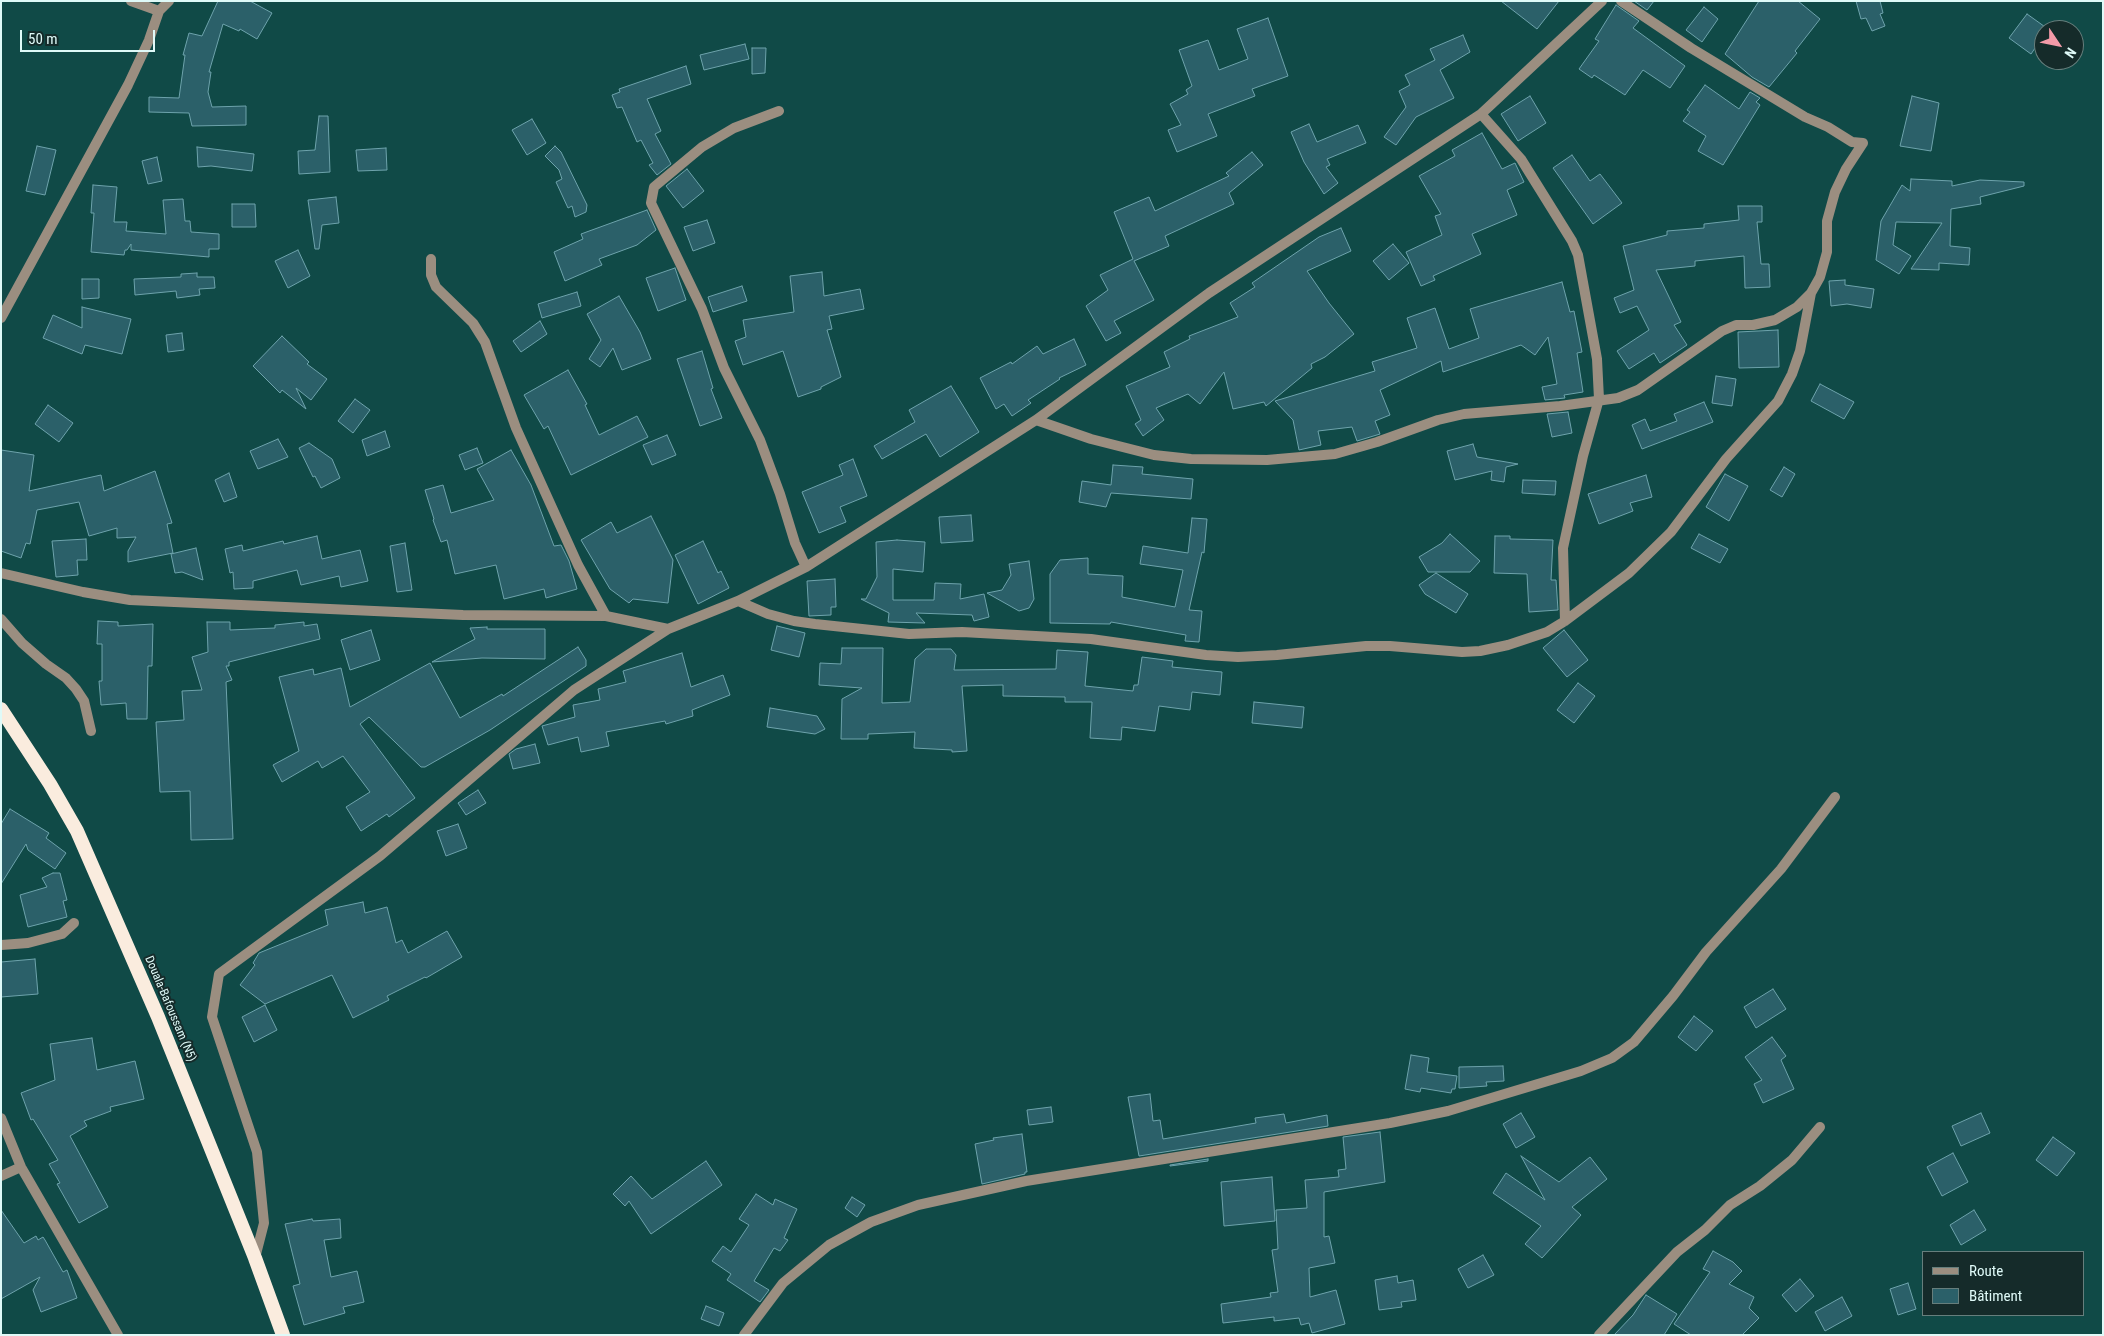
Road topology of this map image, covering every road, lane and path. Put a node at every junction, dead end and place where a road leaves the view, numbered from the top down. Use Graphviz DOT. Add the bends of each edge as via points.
graph roads {
  1 [pos="131,1"];
  2 [pos="169,1"];
  3 [pos="1602,1"];
  4 [pos="1621,1"];
  5 [pos="160,11"];
  6 [pos="779,112"];
  7 [pos="1481,114"];
  8 [pos="431,259"];
  9 [pos="1811,292"];
  10 [pos="1,318"];
  11 [pos="1599,399"];
  12 [pos="1036,420"];
  13 [pos="806,566"];
  14 [pos="1,573"];
  15 [pos="738,601"];
  16 [pos="606,616"];
  17 [pos="1,619"];
  18 [pos="1565,621"];
  19 [pos="668,630"];
  20 [pos="1,709"];
  21 [pos="91,731"];
  22 [pos="1835,797"];
  23 [pos="74,923"];
  24 [pos="1,945"];
  25 [pos="1,1118"];
  26 [pos="1820,1127"];
  27 [pos="21,1167"];
  28 [pos="1,1176"];
  29 [pos="255,1258"];
  30 [pos="118,1335"];
  31 [pos="283,1335"];
  32 [pos="744,1335"];
  33 [pos="1600,1335"];
  1 -- 5 [label="street"];
  2 -- 5 [label="street"];
  3 -- 7 [label="street"];
  4 -- 9 [label="street" via="1691,48 1806,117 1852,142 1863,143 1835,192 1827,221 1827,252 1820,277"];
  5 -- 10 [label="street" via="128,85"];
  6 -- 13 [label="street" via="734,128 702,147 654,187 652,203 702,309 724,368 760,440"];
  7 -- 11 [label="street" via="1521,159 1578,255 1598,360"];
  7 -- 12 [label="street" via="1210,294"];
  8 -- 16 [label="street" via="436,287 473,323 485,342 516,428 578,564"];
  9 -- 11 [label="street" via="1788,314 1722,331 1638,390 1618,398"];
  9 -- 18 [label="street" via="1800,351 1778,401 1726,459 1672,532 1629,573"];
  11 -- 12 [label="street" via="1560,406 1464,414 1335,454 1266,460 1154,456"];
  11 -- 18 [label="street" via="1566,530 1563,564"];
  12 -- 13 [label="street"];
  13 -- 15 [label="street"];
  14 -- 16 [label="street" via="130,600 463,615"];
  15 -- 18 [label="street" via="794,621 886,632 962,632 1091,639 1238,657 1366,646 1480,651 1547,632"];
  15 -- 19 [label="street"];
  16 -- 19 [label="street"];
  17 -- 21 [label="street" via="22,643 76,689 84,701"];
  19 -- 29 [label="street" via="574,690 380,856 219,974 212,1017 257,1152 264,1223"];
  20 -- 29 [label="highway, Douala-Bafoussam (N5)" via="77,831 158,1017"];
  22 -- 32 [label="street" via="1782,869 1706,952 1634,1042 1612,1058 1581,1071 1448,1111 1380,1125 1026,1181 918,1205 871,1222 829,1245 783,1283"];
  23 -- 24 [label="street" via="62,934 28,943"];
  25 -- 27 [label="street"];
  26 -- 33 [label="street" via="1792,1160 1760,1186 1730,1204 1677,1252"];
  27 -- 28 [label="street"];
  27 -- 30 [label="street"];
  29 -- 31 [label="highway, Douala-Bafoussam (N5)"];
}
